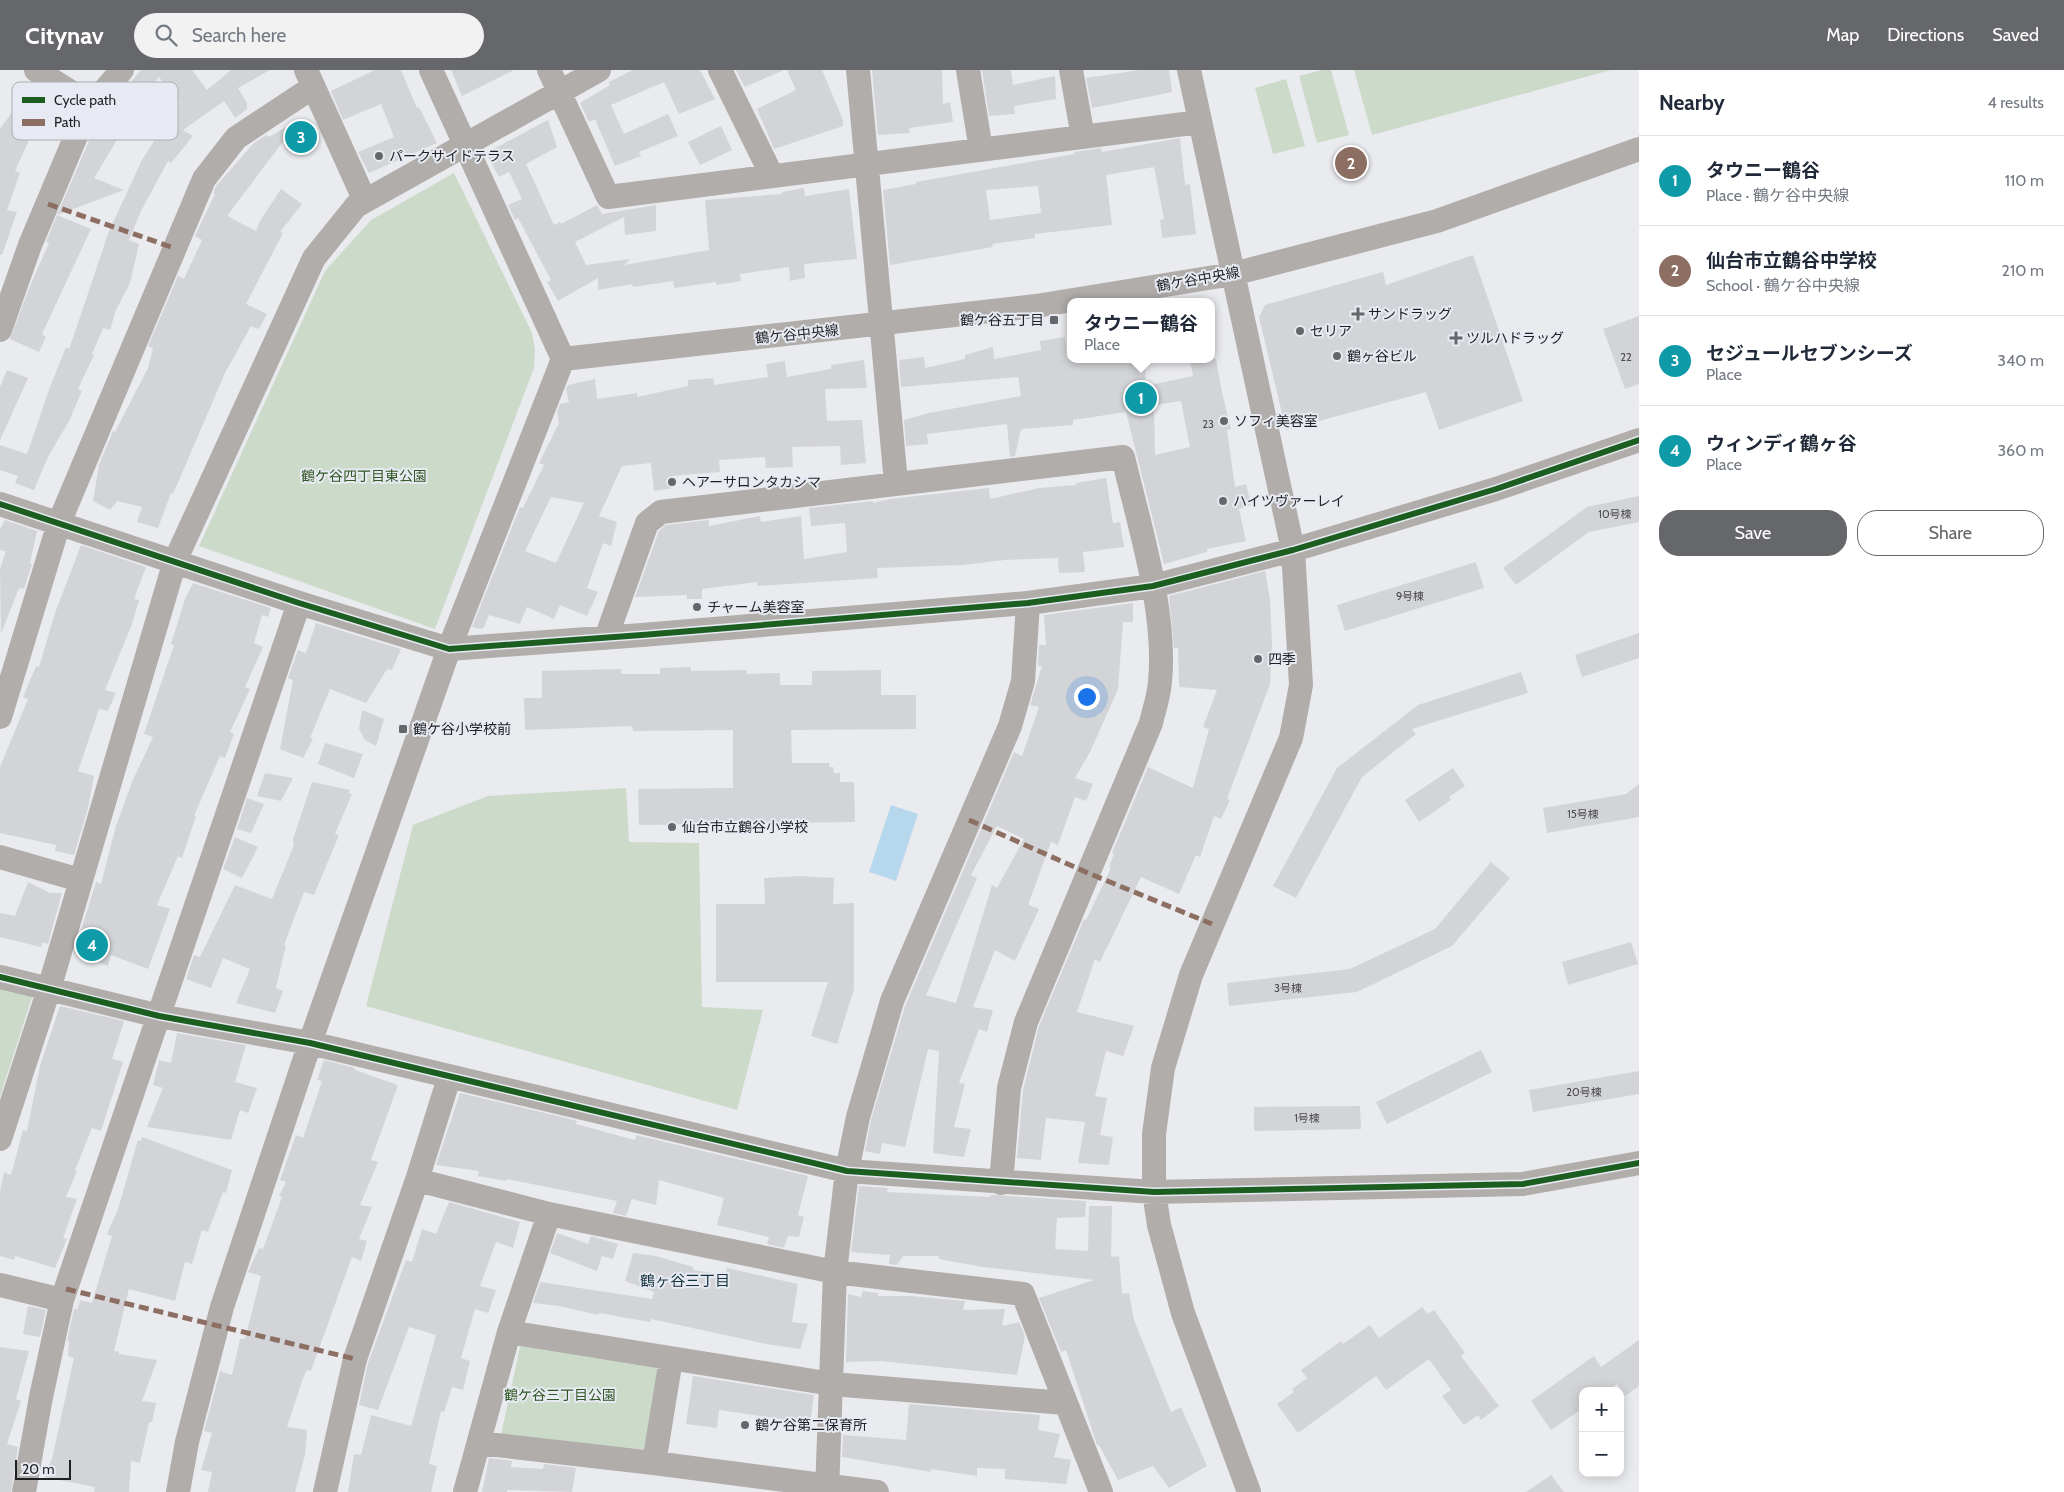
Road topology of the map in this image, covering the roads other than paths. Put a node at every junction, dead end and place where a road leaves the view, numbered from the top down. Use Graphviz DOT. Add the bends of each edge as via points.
graph roads {
  1 [pos="36,70"];
  2 [pos="122,70"];
  3 [pos="431,70"];
  4 [pos="549,70"];
  5 [pos="599,70"];
  6 [pos="720,70"];
  7 [pos="858,70"];
  8 [pos="968,70"];
  9 [pos="1072,70"];
  10 [pos="1189,70"];
  11 [pos="310,78"];
  12 [pos="55,82"];
  13 [pos="112,82"];
  14 [pos="560,92"];
  15 [pos="1200,122"];
  16 [pos="1083,137"];
  17 [pos="74,140"];
  18 [pos="466,146"];
  19 [pos="1639,149"];
  20 [pos="980,150"];
  21 [pos="867,164"];
  22 [pos="772,176"];
  23 [pos="365,201"];
  24 [pos="1233,274"];
  25 [pos="1085,298"];
  26 [pos="1067,301"];
  27 [pos="881,324"];
  28 [pos="0,330"];
  29 [pos="564,359"];
  30 [pos="1639,440"];
  31 [pos="896,483"];
  32 [pos="0,504"];
  33 [pos="59,523"];
  34 [pos="1293,550"];
  35 [pos="175,561"];
  36 [pos="1153,586"];
  37 [pos="299,603"];
  38 [pos="1028,603"];
  39 [pos="606,638"];
  40 [pos="449,649"];
  41 [pos="0,716"];
  42 [pos="0,857"];
  43 [pos="80,880"];
  44 [pos="0,977"];
  45 [pos="49,989"];
  46 [pos="159,1016"];
  47 [pos="310,1043"];
  48 [pos="449,1078"];
  49 [pos="0,1139"];
  50 [pos="1639,1163"];
  51 [pos="847,1171"];
  52 [pos="417,1180"];
  53 [pos="1001,1183"];
  54 [pos="1154,1192"];
  55 [pos="549,1214"];
  56 [pos="835,1272"];
  57 [pos="0,1285"];
  58 [pos="62,1300"];
  59 [pos="509,1332"];
  60 [pos="671,1359"];
  61 [pos="832,1384"];
  62 [pos="1064,1403"];
  63 [pos="479,1443"];
  64 [pos="654,1463"];
  65 [pos="827,1489"];
  66 [pos="24,1492"];
  67 [pos="178,1492"];
  68 [pos="325,1492"];
  69 [pos="465,1492"];
  70 [pos="877,1492"];
  71 [pos="1101,1492"];
  72 [pos="1248,1492"];
  1 -- 12 [label="street"];
  2 -- 13 [label="street"];
  3 -- 18 [label="street"];
  4 -- 14 [label="street"];
  5 -- 14 [label="street"];
  6 -- 22 [label="street"];
  7 -- 21 [label="street"];
  8 -- 20 [label="street"];
  9 -- 16 [label="street"];
  10 -- 15 [label="street"];
  11 -- 23 [label="street"];
  11 -- 33 [label="street" via="236,138 204,179"];
  14 -- 18 [label="street"];
  14 -- 22 [label="street" via="608,197"];
  15 -- 16 [label="street"];
  15 -- 24 [label="street"];
  16 -- 20 [label="street"];
  17 -- 28 [label="street" via="30,245"];
  18 -- 23 [label="street"];
  18 -- 29 [label="street"];
  19 -- 24 [label="street, 鶴ケ谷中央線" via="1437,221"];
  20 -- 21 [label="street"];
  21 -- 22 [label="street"];
  21 -- 27 [label="street"];
  23 -- 35 [label="street" via="356,206 314,258"];
  24 -- 25 [label="street, 鶴ケ谷中央線"];
  24 -- 34 [label="street"];
  26 -- 27 [label="street, 鶴ケ谷中央線"];
  27 -- 29 [label="street, 鶴ケ谷中央線"];
  27 -- 31 [label="street"];
  29 -- 40 [label="street"];
  30 -- 34 [label="street" via="1496,489"];
  31 -- 36 [label="street" via="1123,457"];
  31 -- 39 [label="street" via="661,512 647,522"];
  32 -- 33 [label="street"];
  33 -- 35 [label="street"];
  33 -- 41 [label="street"];
  34 -- 36 [label="street"];
  34 -- 54 [label="street" via="1301,685 1291,738 1193,971 1183,1003 1162,1074 1154,1134"];
  35 -- 37 [label="street"];
  35 -- 43 [label="street"];
  36 -- 38 [label="street"];
  36 -- 53 [label="street" via="1160,648 1160,683 1151,723 1026,1022 1009,1088"];
  37 -- 40 [label="street"];
  37 -- 46 [label="street"];
  38 -- 39 [label="street"];
  38 -- 51 [label="street" via="1023,681 1012,717 892,1001 863,1098"];
  39 -- 40 [label="street"];
  40 -- 47 [label="street"];
  42 -- 43 [label="street"];
  43 -- 45 [label="street"];
  44 -- 45 [label="street"];
  45 -- 46 [label="street"];
  45 -- 49 [label="street"];
  46 -- 47 [label="street"];
  46 -- 58 [label="street"];
  47 -- 48 [label="street"];
  47 -- 67 [label="street" via="222,1308 187,1442"];
  48 -- 51 [label="street"];
  48 -- 52 [label="street"];
  50 -- 54 [label="street" via="1523,1184"];
  51 -- 53 [label="street"];
  51 -- 56 [label="street"];
  52 -- 55 [label="street"];
  52 -- 68 [label="street" via="355,1360"];
  53 -- 54 [label="street"];
  54 -- 72 [label="street" via="1159,1225 1183,1313"];
  55 -- 56 [label="street"];
  55 -- 59 [label="street"];
  56 -- 61 [label="street"];
  56 -- 62 [label="street" via="1023,1294"];
  57 -- 58 [label="street"];
  58 -- 66 [label="street"];
  59 -- 60 [label="street"];
  59 -- 63 [label="street"];
  60 -- 61 [label="street"];
  60 -- 64 [label="street"];
  61 -- 62 [label="street"];
  61 -- 65 [label="street"];
  62 -- 71 [label="street"];
  63 -- 64 [label="street"];
  63 -- 69 [label="street"];
  64 -- 65 [label="street"];
  65 -- 70 [label="street"];
}
